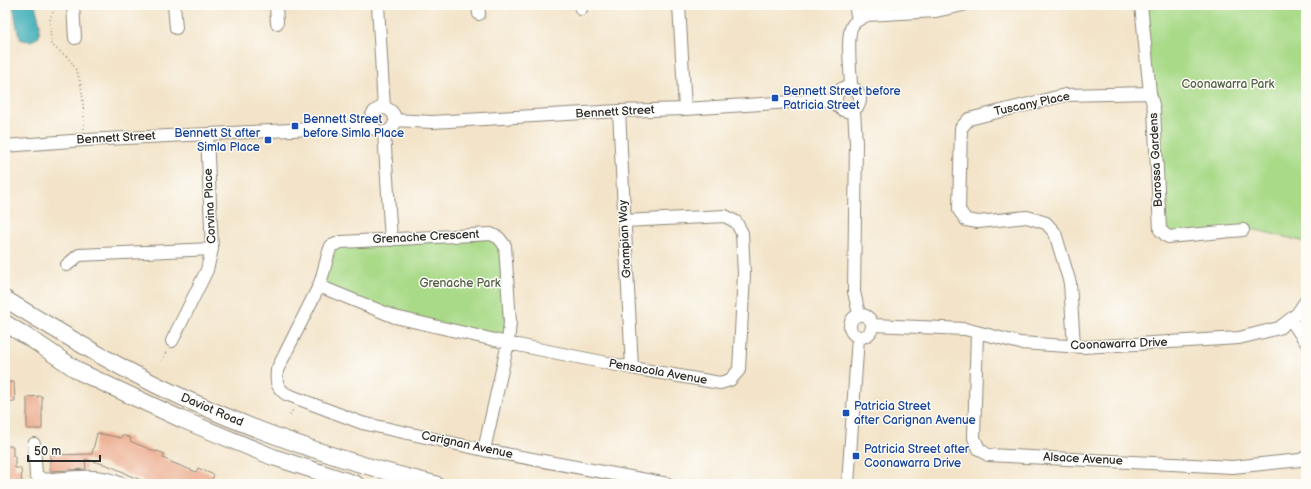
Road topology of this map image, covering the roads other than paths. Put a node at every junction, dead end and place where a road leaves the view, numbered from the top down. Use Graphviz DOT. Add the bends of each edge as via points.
graph roads {
  1 [pos="73,5"];
  2 [pos="174,5"];
  3 [pos="276,5"];
  4 [pos="378,5"];
  5 [pos="679,5"];
  6 [pos="855,5"];
  7 [pos="963,5"];
  8 [pos="1141,5"];
  9 [pos="858,20"];
  10 [pos="277,23"];
  11 [pos="176,28"];
  12 [pos="75,38"];
  13 [pos="851,87"];
  14 [pos="1150,93"];
  15 [pos="836,99"];
  16 [pos="384,108"];
  17 [pos="685,109"];
  18 [pos="854,110"];
  19 [pos="619,111"];
  20 [pos="395,120"];
  21 [pos="371,121"];
  22 [pos="384,132"];
  23 [pos="207,134"];
  24 [pos="5,146"];
  25 [pos="624,221"];
  26 [pos="1243,230"];
  27 [pos="391,240"];
  28 [pos="212,248"];
  29 [pos="67,265"];
  30 [pos="319,286"];
  31 [pos="5,299"];
  32 [pos="1306,301"];
  33 [pos="859,314"];
  34 [pos="1291,320"];
  35 [pos="5,323"];
  36 [pos="872,324"];
  37 [pos="977,332"];
  38 [pos="858,337"];
  39 [pos="172,341"];
  40 [pos="1306,342"];
  41 [pos="508,343"];
  42 [pos="1074,346"];
  43 [pos="632,368"];
  44 [pos="276,381"];
  45 [pos="34,444"];
  46 [pos="484,450"];
  47 [pos="1306,457"];
  48 [pos="43,480"];
  49 [pos="31,484"];
  50 [pos="122,484"];
  51 [pos="356,484"];
  52 [pos="435,484"];
  53 [pos="668,484"];
  54 [pos="848,484"];
  1 -- 12 [label="street"];
  2 -- 11 [label="street"];
  3 -- 10 [label="street"];
  4 -- 16 [label="street"];
  5 -- 17 [label="street"];
  6 -- 9 [label="street"];
  7 -- 9 [label="street" via="936,11 868,15"];
  8 -- 14 [label="street, Barossa Gardens"];
  9 -- 13 [label="street" via="852,26 850,38"];
  13 -- 15 [label="street" via="839,91"];
  13 -- 18 [label="street" via="860,96 860,104"];
  14 -- 26 [label="street, Barossa Gardens" via="1154,109 1160,230 1168,237"];
  14 -- 42 [label="street, Tuscany Place" via="1065,95 969,119 961,128 959,210 966,220 978,222 1027,217 1046,223 1055,233 1070,283"];
  15 -- 17 [label="street, Bennett Street"];
  15 -- 18 [label="street" via="842,110"];
  16 -- 20 [label="street" via="392,112"];
  16 -- 21 [label="street" via="373,113"];
  17 -- 19 [label="street, Bennett Street"];
  18 -- 33 [label="street" via="854,292"];
  19 -- 20 [label="street, Bennett Street" via="432,122"];
  19 -- 25 [label="street, Grampian Way"];
  20 -- 22 [label="street" via="392,128"];
  21 -- 22 [label="street" via="375,130"];
  21 -- 23 [label="street, Bennett Street" via="355,127"];
  22 -- 27 [label="street"];
  23 -- 24 [label="street, Bennett Street"];
  23 -- 28 [label="street, Corvina Place"];
  25 -- 43 [label="street, Grampian Way"];
  25 -- 43 [label="street, Pensacola Avenue" via="725,216 736,222 742,233 744,274 739,370 730,380 720,383"];
  27 -- 30 [label="street, Grenache Crescent" via="341,242 331,246"];
  27 -- 41 [label="street, Grenache Crescent" via="491,234 500,238 505,246 510,322"];
  28 -- 29 [label="street" via="80,255"];
  28 -- 39 [label="street, Corvina Place" via="207,270"];
  30 -- 41 [label="street, Pensacola Avenue" via="395,317"];
  30 -- 44 [label="street, Grenache Crescent" via="277,370"];
  31 -- 52 [label="street, Daviot Road" via="113,362 212,410 320,452"];
  32 -- 34 [label="street, Coonawarra Drive"];
  33 -- 36 [label="street" via="868,316"];
  33 -- 38 [label="street" via="850,323 851,332"];
  34 -- 40 [label="street"];
  34 -- 42 [label="street, Coonawarra Drive" via="1279,328 1239,338"];
  35 -- 51 [label="street, Daviot Road" via="80,372 181,419 273,456"];
  36 -- 37 [label="street, Coonawarra Drive" via="965,329"];
  36 -- 38 [label="street" via="870,333"];
  37 -- 42 [label="street, Coonawarra Drive" via="1020,343"];
  37 -- 47 [label="street, Alsace Avenue" via="974,438 979,449 988,455 1233,467 1300,460"];
  38 -- 54 [label="street"];
  41 -- 43 [label="street, Pensacola Avenue"];
  41 -- 46 [label="street, Grenache Crescent"];
  44 -- 46 [label="street, Carignan Avenue" via="279,390 286,394 362,423"];
  45 -- 48 [label="street" via="36,475"];
  46 -- 53 [label="street, Carignan Avenue"];
  48 -- 49 [label="street"];
  48 -- 50 [label="street" via="95,477"];
}
